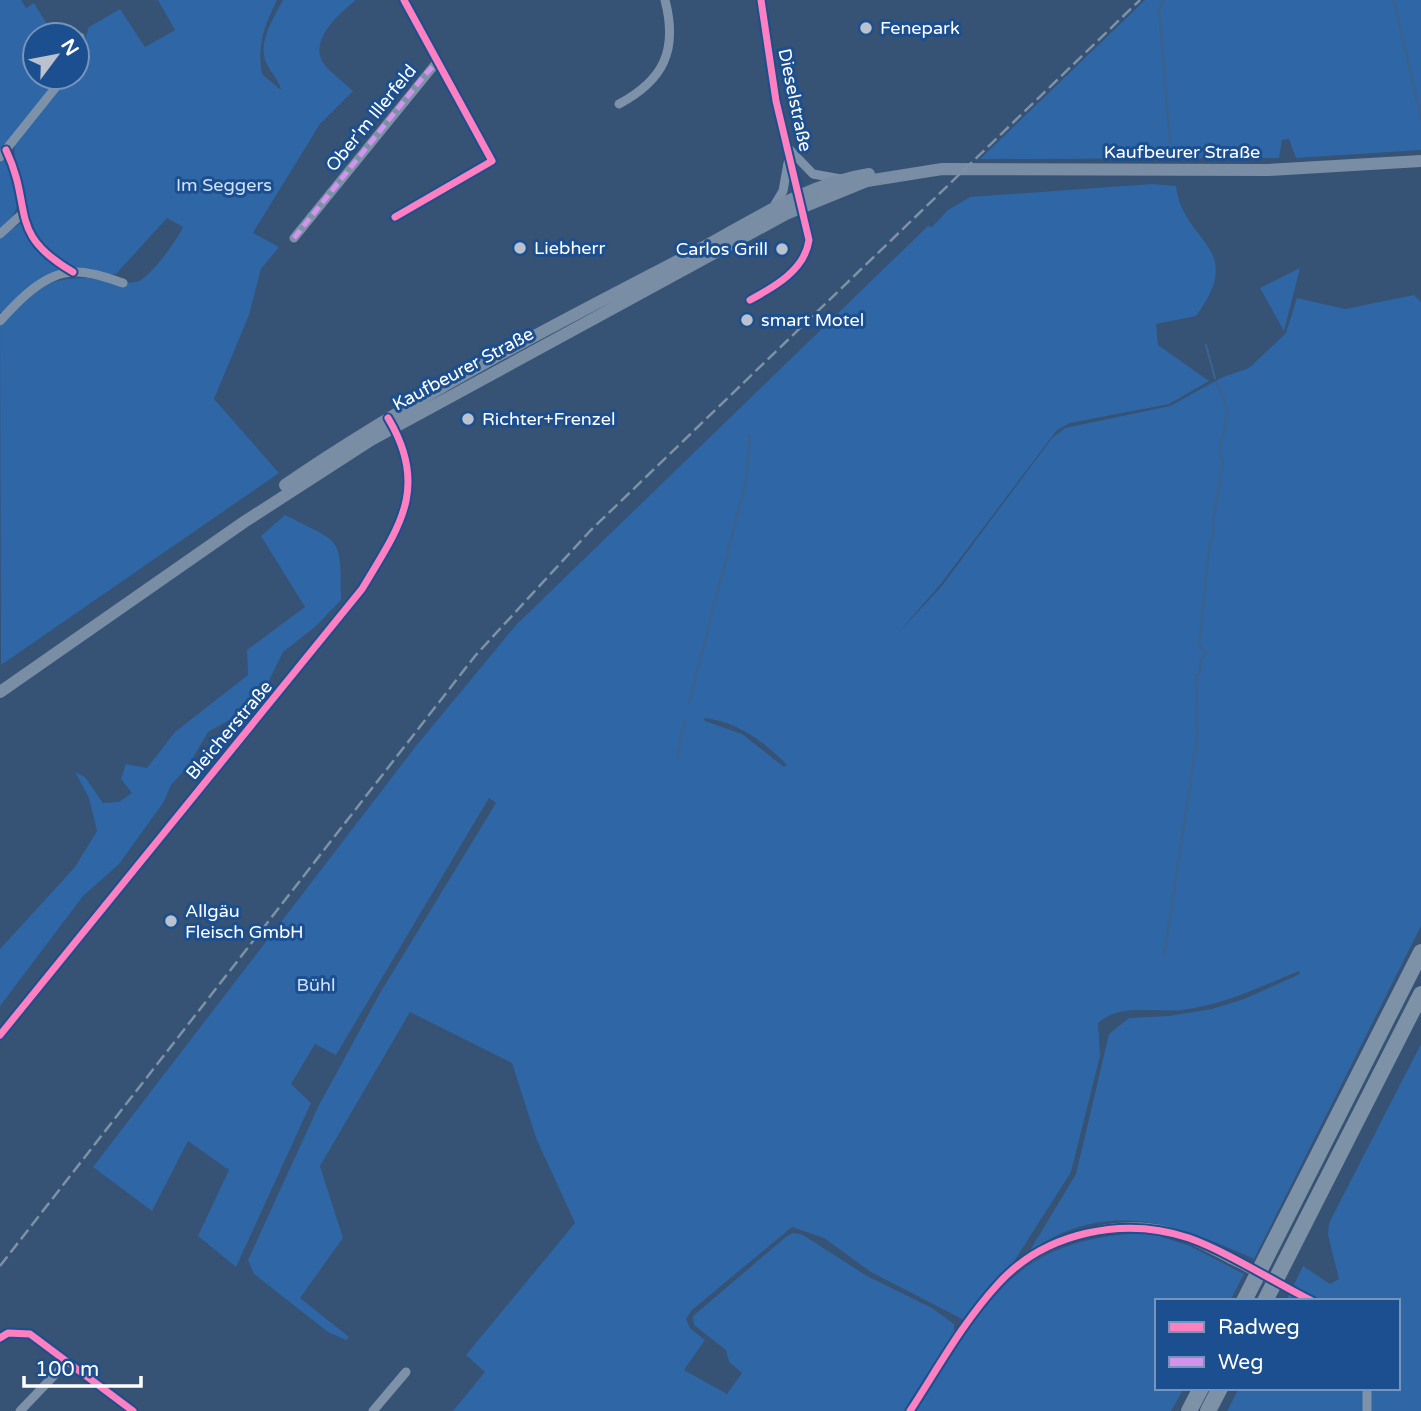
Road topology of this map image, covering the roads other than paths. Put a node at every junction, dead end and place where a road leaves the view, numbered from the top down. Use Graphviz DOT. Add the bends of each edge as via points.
graph roads {
  1 [pos="404,0"];
  2 [pos="665,0"];
  3 [pos="761,0"];
  4 [pos="437,62"];
  5 [pos="53,91"];
  6 [pos="619,104"];
  7 [pos="788,148"];
  8 [pos="3,153"];
  9 [pos="1421,161"];
  10 [pos="942,169"];
  11 [pos="843,180"];
  12 [pos="801,201"];
  13 [pos="772,209"];
  14 [pos="23,214"];
  15 [pos="396,217"];
  16 [pos="0,234"];
  17 [pos="294,238"];
  18 [pos="73,271"];
  19 [pos="123,283"];
  20 [pos="750,300"];
  21 [pos="0,321"];
  22 [pos="391,422"];
  23 [pos="0,682"];
  24 [pos="0,692"];
  25 [pos="1421,952"];
  26 [pos="1421,994"];
  27 [pos="0,1035"];
  28 [pos="1245,1299"];
  29 [pos="1266,1299"];
  30 [pos="1308,1299"];
  31 [pos="0,1338"];
  32 [pos="68,1361"];
  33 [pos="406,1372"];
  34 [pos="1200,1390"];
  35 [pos="1219,1390"];
  36 [pos="1367,1390"];
  37 [pos="20,1411"];
  38 [pos="133,1411"];
  39 [pos="373,1411"];
  40 [pos="910,1411"];
  41 [pos="1189,1411"];
  42 [pos="1208,1411"];
  43 [pos="1367,1411"];
  1 -- 4 [label="street"];
  2 -- 6 [label="street" via="669,29 664,61 644,91"];
  3 -- 7 [label="street, Dieselstraße" via="771,76"];
  4 -- 15 [label="street, Ober'm Illerfeld" via="492,161"];
  4 -- 17 [label="street, Ober'm Illerfeld"];
  5 -- 8 [label="street"];
  7 -- 11 [label="street, Dieselstraße" via="813,174"];
  7 -- 12 [label="street, Dieselstraße"];
  7 -- 13 [label="street, Dieselstraße" via="785,185"];
  8 -- 14 [label="street" via="21,188"];
  9 -- 10 [label="main road, Kaufbeurer Straße" via="1295,169"];
  10 -- 11 [label="main road, Kaufbeurer Straße" via="912,167"];
  10 -- 12 [label="main road, Kaufbeurer Straße" via="867,181"];
  11 -- 12 [label="main road, Kaufbeurer Straße"];
  12 -- 13 [label="main road, Kaufbeurer Straße"];
  12 -- 20 [label="street, Dieselstraße" via="809,240 801,262"];
  12 -- 22 [label="main road, Kaufbeurer Straße"];
  13 -- 22 [label="main road, Kaufbeurer Straße"];
  14 -- 16 [label="street"];
  14 -- 18 [label="street" via="34,243"];
  18 -- 19 [label="street"];
  18 -- 21 [label="street" via="29,292"];
  22 -- 23 [label="main road, Kaufbeurer Straße"];
  22 -- 24 [label="main road, Kaufbeurer Straße"];
  22 -- 27 [label="street, Bleicherstraße" via="407,457 410,488 402,520 362,589"];
  25 -- 28 [label="highway"];
  26 -- 29 [label="highway"];
  30 -- 40 [label="street, bridge" via="1191,1239 1150,1228 1080,1235 1043,1248 999,1282"];
  31 -- 32 [label="street" via="8,1333 30,1334"];
  32 -- 37 [label="street"];
  32 -- 38 [label="street"];
  33 -- 39 [label="street"];
  34 -- 41 [label="highway"];
  35 -- 42 [label="highway"];
  36 -- 43 [label="street"];
}
